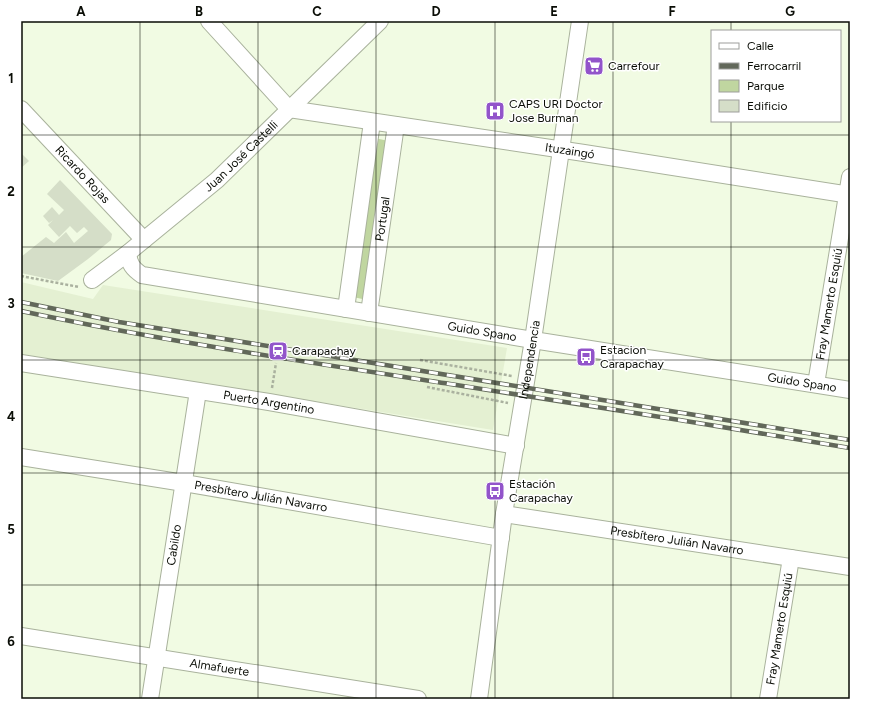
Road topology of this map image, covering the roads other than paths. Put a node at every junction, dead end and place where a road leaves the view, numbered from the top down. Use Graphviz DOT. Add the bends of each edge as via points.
graph roads {
  1 [pos="209,21"];
  2 [pos="380,21"];
  3 [pos="580,21"];
  4 [pos="21,109"];
  5 [pos="289,109"];
  6 [pos="372,122"];
  7 [pos="396,125"];
  8 [pos="561,150"];
  9 [pos="850,177"];
  10 [pos="849,195"];
  11 [pos="144,240"];
  12 [pos="128,253"];
  13 [pos="92,280"];
  14 [pos="346,309"];
  15 [pos="369,313"];
  16 [pos="533,340"];
  17 [pos="21,363"];
  18 [pos="816,384"];
  19 [pos="850,390"];
  20 [pos="198,391"];
  21 [pos="516,446"];
  22 [pos="21,457"];
  23 [pos="184,483"];
  24 [pos="504,514"];
  25 [pos="501,538"];
  26 [pos="791,558"];
  27 [pos="850,568"];
  28 [pos="21,636"];
  29 [pos="157,657"];
  30 [pos="150,699"];
  31 [pos="418,699"];
  32 [pos="479,699"];
  33 [pos="768,699"];
  1 -- 5 [label="street"];
  2 -- 5 [label="street, Juan José Castelli"];
  3 -- 8 [label="street, Independencia"];
  4 -- 11 [label="street, Ricardo Rojas"];
  5 -- 6 [label="street, Ituzaingó"];
  5 -- 11 [label="street, Juan José Castelli" via="216,180"];
  6 -- 7 [label="street, Ituzaingó"];
  6 -- 14 [label="street, Portugal"];
  7 -- 8 [label="street, Ituzaingó"];
  7 -- 15 [label="street, Portugal"];
  8 -- 10 [label="street, Ituzaingó"];
  8 -- 16 [label="street, Independencia"];
  9 -- 10 [label="street, Fray Mamerto Esquiú"];
  10 -- 18 [label="street, Fray Mamerto Esquiú"];
  11 -- 12 [label="street, Juan José Castelli"];
  12 -- 13 [label="street, Juan José Castelli"];
  12 -- 14 [label="street, Guido Spano" via="133,269 142,275"];
  14 -- 15 [label="street, Guido Spano"];
  15 -- 16 [label="street, Guido Spano"];
  16 -- 18 [label="street, Guido Spano"];
  16 -- 21 [label="street, Independencia"];
  17 -- 20 [label="street, Puerto Argentino"];
  18 -- 19 [label="street, Guido Spano"];
  20 -- 21 [label="street, Puerto Argentino"];
  20 -- 23 [label="street, Cabildo"];
  21 -- 24 [label="street, Independencia"];
  22 -- 23 [label="street, Presbítero Julián Navarro"];
  23 -- 25 [label="street, Presbítero Julián Navarro"];
  23 -- 29 [label="street, Cabildo"];
  24 -- 25 [label="street, Independencia"];
  24 -- 26 [label="street, Presbítero Julián Navarro"];
  25 -- 32 [label="street, Independencia"];
  26 -- 27 [label="street, Presbítero Julián Navarro"];
  26 -- 33 [label="street, Fray Mamerto Esquiú"];
  28 -- 29 [label="street, Almafuerte"];
  29 -- 30 [label="street, Cabildo"];
  29 -- 31 [label="street, Almafuerte"];
}
